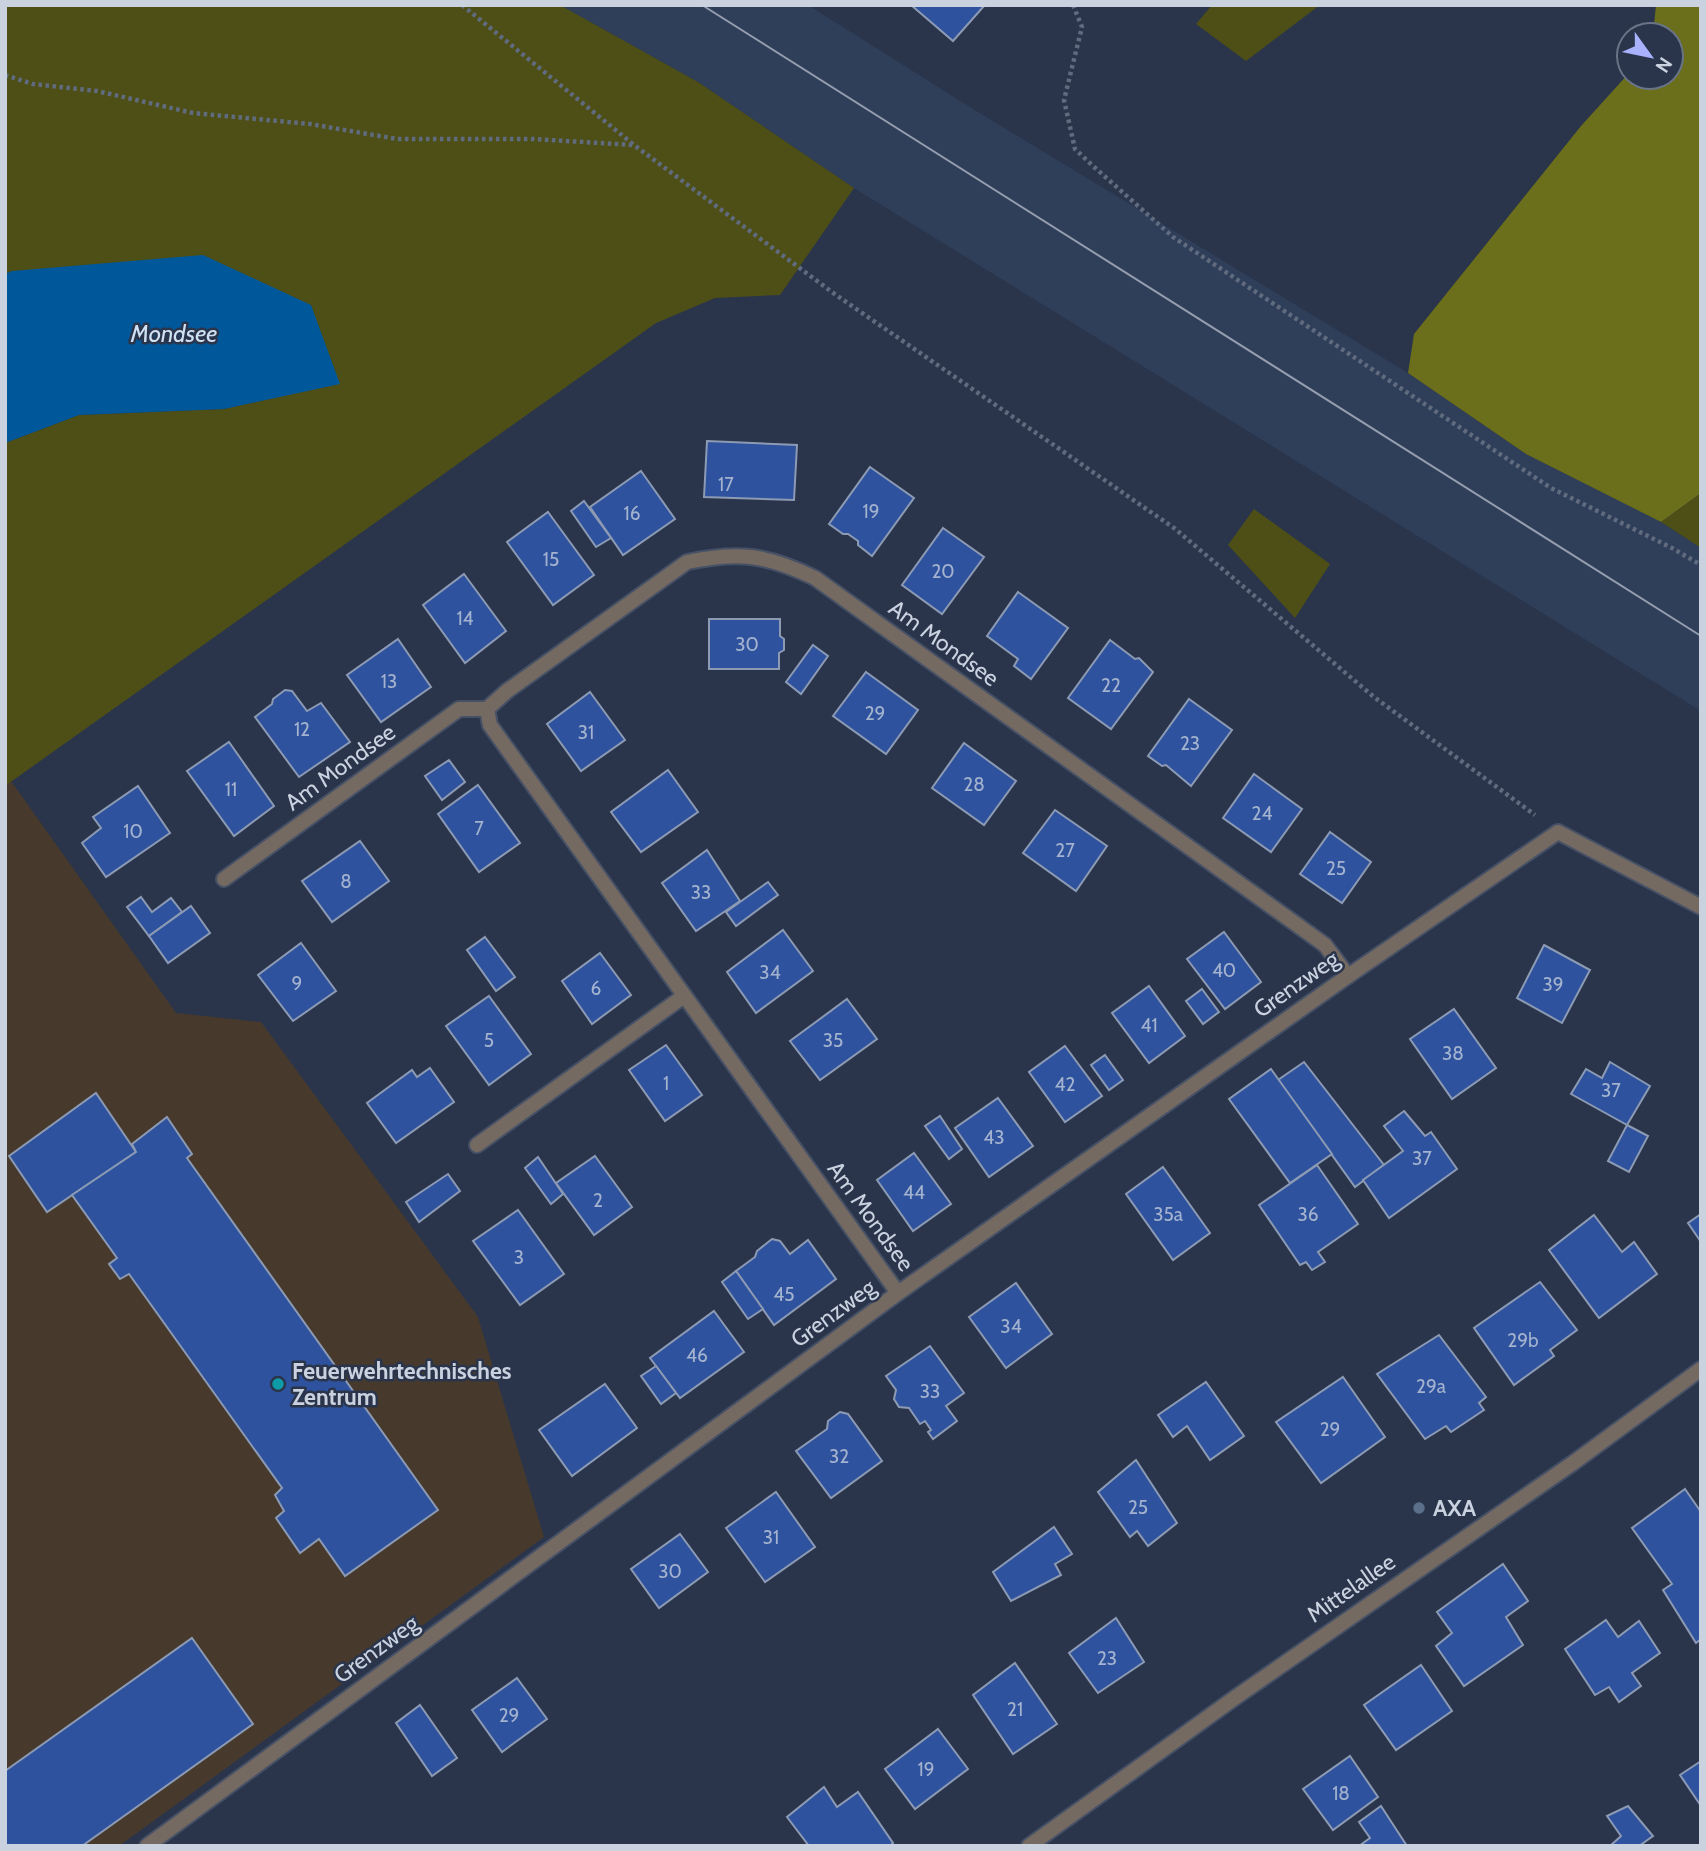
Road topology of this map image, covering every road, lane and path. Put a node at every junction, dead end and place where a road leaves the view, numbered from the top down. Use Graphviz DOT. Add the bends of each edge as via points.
graph roads {
  1 [pos="463,5"];
  2 [pos="1073,5"];
  3 [pos="5,75"];
  4 [pos="634,145"];
  5 [pos="1701,565"];
  6 [pos="487,709"];
  7 [pos="1558,832"];
  8 [pos="225,879"];
  9 [pos="1701,907"];
  10 [pos="1348,976"];
  11 [pos="684,996"];
  12 [pos="477,1145"];
  13 [pos="898,1293"];
  14 [pos="1701,1369"];
  15 [pos="147,1846"];
  16 [pos="1029,1846"];
  1 -- 4 [label="path"];
  2 -- 5 [label="path" via="1082,27 1064,100 1075,149 1103,175 1173,237 1551,488"];
  3 -- 4 [label="path" via="192,113 310,124 397,139"];
  4 -- 7 [label="path" via="836,295 1174,528 1374,697"];
  6 -- 8 [label="street, Am Mondsee" via="459,709"];
  6 -- 10 [label="street, Am Mondsee" via="687,562 719,555 757,556 784,563 815,578 1325,945"];
  6 -- 11 [label="street, Am Mondsee" via="490,725"];
  7 -- 9 [label="street"];
  7 -- 10 [label="street, Grenzweg"];
  10 -- 13 [label="street, Grenzweg"];
  11 -- 12 [label="street"];
  11 -- 13 [label="street, Am Mondsee"];
  13 -- 15 [label="street, Grenzweg"];
  14 -- 16 [label="street, Mittelallee"];
}
